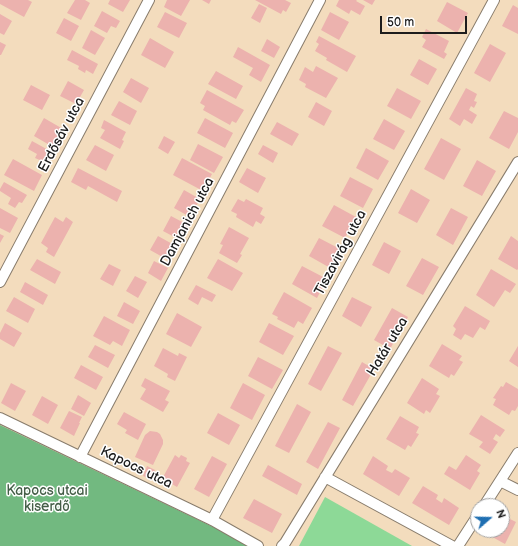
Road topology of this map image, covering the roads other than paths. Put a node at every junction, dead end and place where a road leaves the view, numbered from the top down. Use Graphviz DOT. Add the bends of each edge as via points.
graph roads {
  1 [pos="149,0"];
  2 [pos="320,0"];
  3 [pos="494,0"];
  4 [pos="518,162"];
  5 [pos="0,282"];
  6 [pos="0,418"];
  7 [pos="518,453"];
  8 [pos="80,457"];
  9 [pos="325,477"];
  10 [pos="500,481"];
  11 [pos="518,490"];
  12 [pos="489,498"];
  13 [pos="212,520"];
  14 [pos="470,527"];
  15 [pos="258,546"];
  16 [pos="282,546"];
  17 [pos="452,546"];
  18 [pos="458,546"];
  1 -- 5 [label="street, Erdősáv utca"];
  2 -- 8 [label="street, Damjanich utca"];
  3 -- 13 [label="street, Tiszavirág utca"];
  4 -- 9 [label="street, Határ utca"];
  6 -- 8 [label="street, Kapocs utca"];
  7 -- 10 [label="street"];
  8 -- 13 [label="street, Kapocs utca"];
  9 -- 16 [label="street, Határ utca"];
  9 -- 17 [label="street"];
  10 -- 11 [label="street"];
  10 -- 12 [label="street"];
  13 -- 15 [label="street, Kapocs utca"];
  14 -- 18 [label="street"];
}
